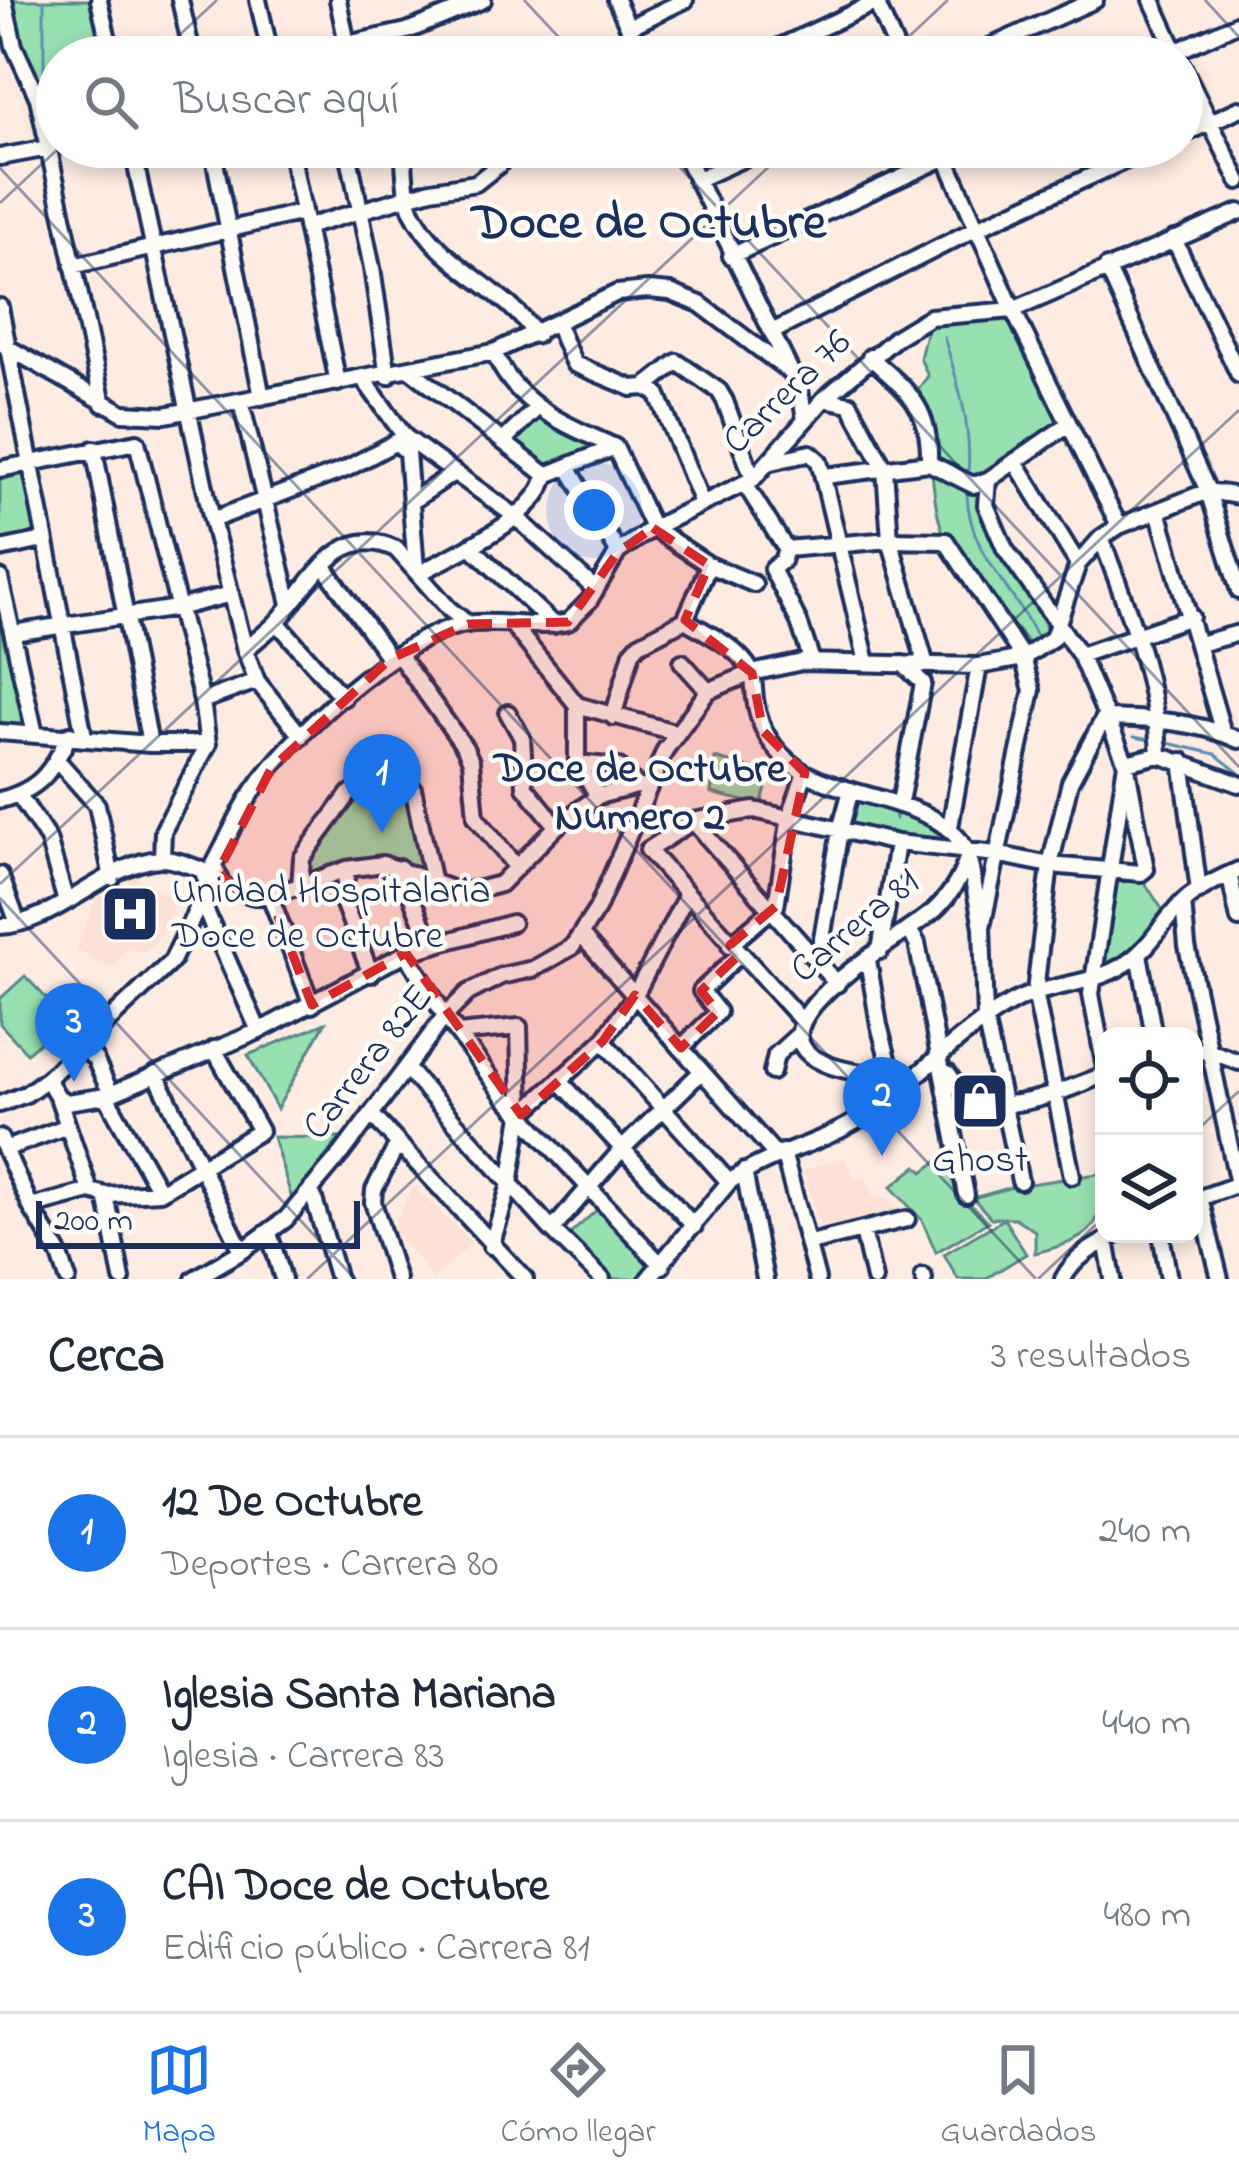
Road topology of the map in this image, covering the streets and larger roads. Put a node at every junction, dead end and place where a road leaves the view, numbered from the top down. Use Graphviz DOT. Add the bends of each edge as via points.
graph roads {
  1 [pos="4,0"];
  2 [pos="99,0"];
  3 [pos="180,0"];
  4 [pos="258,0"];
  5 [pos="338,0"];
  6 [pos="483,0"];
  7 [pos="616,0"];
  8 [pos="685,0"];
  9 [pos="1095,0"];
  10 [pos="1152,0"];
  11 [pos="877,1"];
  12 [pos="1239,23"];
  13 [pos="628,27"];
  14 [pos="0,30"];
  15 [pos="107,36"];
  16 [pos="188,36"];
  17 [pos="267,36"];
  18 [pos="345,36"];
  19 [pos="385,36"];
  20 [pos="632,36"];
  21 [pos="803,36"];
  22 [pos="891,36"];
  23 [pos="1015,36"];
  24 [pos="1166,36"];
  25 [pos="1203,43"];
  26 [pos="14,46"];
  27 [pos="36,94"];
  28 [pos="1203,109"];
  29 [pos="1239,109"];
  30 [pos="1210,122"];
  31 [pos="1203,125"];
  32 [pos="36,150"];
  33 [pos="0,157"];
  34 [pos="52,168"];
  35 [pos="137,168"];
  36 [pos="216,168"];
  37 [pos="294,168"];
  38 [pos="351,168"];
  39 [pos="405,168"];
  40 [pos="495,168"];
  41 [pos="691,168"];
  42 [pos="723,168"];
  43 [pos="910,168"];
  44 [pos="950,168"];
  45 [pos="1109,168"];
  46 [pos="696,180"];
  47 [pos="1239,182"];
  48 [pos="409,198"];
  49 [pos="1239,212"];
  50 [pos="361,213"];
  51 [pos="305,220"];
  52 [pos="977,228"];
  53 [pos="228,230"];
  54 [pos="1174,238"];
  55 [pos="154,247"];
  56 [pos="731,256"];
  57 [pos="73,266"];
  58 [pos="1107,267"];
  59 [pos="0,307"];
  60 [pos="1013,310"];
  61 [pos="557,325"];
  62 [pos="772,332"];
  63 [pos="536,335"];
  64 [pos="3,343"];
  65 [pos="494,352"];
  66 [pos="870,357"];
  67 [pos="412,371"];
  68 [pos="790,372"];
  69 [pos="1239,375"];
  70 [pos="388,376"];
  71 [pos="98,377"];
  72 [pos="362,377"];
  73 [pos="338,383"];
  74 [pos="77,386"];
  75 [pos="645,387"];
  76 [pos="262,397"];
  77 [pos="824,399"];
  78 [pos="241,402"];
  79 [pos="103,404"];
  80 [pos="535,410"];
  81 [pos="191,412"];
  82 [pos="805,420"];
  83 [pos="1069,424"];
  84 [pos="503,441"];
  85 [pos="615,447"];
  86 [pos="94,449"];
  87 [pos="1015,461"];
  88 [pos="28,462"];
  89 [pos="771,462"];
  90 [pos="929,464"];
  91 [pos="568,467"];
  92 [pos="0,469"];
  93 [pos="885,469"];
  94 [pos="452,474"];
  95 [pos="546,475"];
  96 [pos="825,476"];
  97 [pos="749,482"];
  98 [pos="974,482"];
  99 [pos="1208,491"];
  100 [pos="1239,496"];
  101 [pos="267,501"];
  102 [pos="411,502"];
  103 [pos="702,503"];
  104 [pos="1158,511"];
  105 [pos="515,516"];
  106 [pos="212,520"];
  107 [pos="1119,526"];
  108 [pos="653,528"];
  109 [pos="1101,538"];
  110 [pos="44,540"];
  111 [pos="890,541"];
  112 [pos="470,546"];
  113 [pos="839,546"];
  114 [pos="0,549"];
  115 [pos="786,549"];
  116 [pos="618,552"];
  117 [pos="1078,564"];
  118 [pos="323,565"];
  119 [pos="709,565"];
  120 [pos="418,571"];
  121 [pos="0,578"];
  122 [pos="754,584"];
  123 [pos="596,590"];
  124 [pos="1239,591"];
  125 [pos="231,594"];
  126 [pos="290,604"];
  127 [pos="177,608"];
  128 [pos="126,614"];
  129 [pos="1191,617"];
  130 [pos="685,620"];
  131 [pos="277,622"];
  132 [pos="468,624"];
  133 [pos="1057,624"];
  134 [pos="61,625"];
  135 [pos="554,626"];
  136 [pos="514,627"];
  137 [pos="1239,633"];
  138 [pos="14,634"];
  139 [pos="1138,634"];
  140 [pos="1199,644"];
  141 [pos="245,650"];
  142 [pos="1080,655"];
  143 [pos="394,656"];
  144 [pos="1023,658"];
  145 [pos="682,662"];
  146 [pos="812,662"];
  147 [pos="867,662"];
  148 [pos="903,664"];
  149 [pos="926,665"];
  150 [pos="979,666"];
  151 [pos="752,673"];
  152 [pos="257,681"];
  153 [pos="708,691"];
  154 [pos="343,698"];
  155 [pos="202,701"];
  156 [pos="577,705"];
  157 [pos="508,713"];
  158 [pos="614,717"];
  159 [pos="1104,718"];
  160 [pos="1158,719"];
  161 [pos="0,732"];
  162 [pos="674,733"];
  163 [pos="1223,733"];
  164 [pos="35,734"];
  165 [pos="77,735"];
  166 [pos="301,736"];
  167 [pos="1239,740"];
  168 [pos="150,744"];
  169 [pos="208,744"];
  170 [pos="1160,755"];
  171 [pos="57,760"];
  172 [pos="1182,761"];
  173 [pos="577,763"];
  174 [pos="1126,763"];
  175 [pos="805,773"];
  176 [pos="1239,784"];
  177 [pos="642,787"];
  178 [pos="413,788"];
  179 [pos="851,790"];
  180 [pos="349,794"];
  181 [pos="20,795"];
  182 [pos="598,796"];
  183 [pos="901,797"];
  184 [pos="0,800"];
  185 [pos="790,817"];
  186 [pos="693,821"];
  187 [pos="556,826"];
  188 [pos="950,827"];
  189 [pos="840,830"];
  190 [pos="897,843"];
  191 [pos="968,854"];
  192 [pos="996,854"];
  193 [pos="162,859"];
  194 [pos="1050,866"];
  195 [pos="516,867"];
  196 [pos="400,868"];
  197 [pos="347,869"];
  198 [pos="1108,870"];
  199 [pos="1232,873"];
  200 [pos="0,875"];
  201 [pos="112,878"];
  202 [pos="210,883"];
  203 [pos="433,884"];
  204 [pos="300,886"];
  205 [pos="1198,891"];
  206 [pos="270,896"];
  207 [pos="686,896"];
  208 [pos="66,902"];
  209 [pos="1183,902"];
  210 [pos="772,913"];
  211 [pos="1239,919"];
  212 [pos="18,923"];
  213 [pos="512,923"];
  214 [pos="0,926"];
  215 [pos="982,927"];
  216 [pos="908,930"];
  217 [pos="582,936"];
  218 [pos="431,946"];
  219 [pos="735,950"];
  220 [pos="406,953"];
  221 [pos="1138,955"];
  222 [pos="874,956"];
  223 [pos="818,962"];
  224 [pos="371,974"];
  225 [pos="1094,980"];
  226 [pos="837,984"];
  227 [pos="1035,992"];
  228 [pos="634,995"];
  229 [pos="312,1005"];
  230 [pos="445,1016"];
  231 [pos="985,1019"];
  232 [pos="800,1027"];
  233 [pos="1097,1027"];
  234 [pos="1152,1027"];
  235 [pos="1199,1027"];
  236 [pos="260,1030"];
  237 [pos="458,1033"];
  238 [pos="603,1041"];
  239 [pos="80,1044"];
  240 [pos="681,1048"];
  241 [pos="214,1049"];
  242 [pos="1203,1051"];
  243 [pos="940,1052"];
  244 [pos="1203,1055"];
  245 [pos="1239,1063"];
  246 [pos="406,1068"];
  247 [pos="701,1072"];
  248 [pos="772,1072"];
  249 [pos="156,1074"];
  250 [pos="47,1078"];
  251 [pos="901,1078"];
  252 [pos="1095,1078"];
  253 [pos="560,1080"];
  254 [pos="1053,1094"];
  255 [pos="108,1095"];
  256 [pos="58,1097"];
  257 [pos="0,1104"];
  258 [pos="1003,1104"];
  259 [pos="660,1109"];
  260 [pos="371,1114"];
  261 [pos="520,1115"];
  262 [pos="68,1126"];
  263 [pos="3,1143"];
  264 [pos="398,1143"];
  265 [pos="622,1149"];
  266 [pos="779,1153"];
  267 [pos="202,1168"];
  268 [pos="744,1171"];
  269 [pos="1072,1176"];
  270 [pos="729,1181"];
  271 [pos="1020,1181"];
  272 [pos="510,1184"];
  273 [pos="1239,1184"];
  274 [pos="588,1186"];
  275 [pos="310,1189"];
  276 [pos="160,1192"];
  277 [pos="98,1193"];
  278 [pos="967,1195"];
  279 [pos="1203,1197"];
  280 [pos="32,1208"];
  281 [pos="907,1219"];
  282 [pos="1203,1220"];
  283 [pos="694,1226"];
  284 [pos="551,1230"];
  285 [pos="863,1232"];
  286 [pos="269,1233"];
  287 [pos="1103,1243"];
  288 [pos="1112,1243"];
  289 [pos="1162,1243"];
  290 [pos="810,1244"];
  291 [pos="491,1246"];
  292 [pos="242,1251"];
  293 [pos="662,1267"];
  294 [pos="198,1278"];
  295 [pos="68,1279"];
  296 [pos="122,1279"];
  297 [pos="283,1279"];
  298 [pos="338,1279"];
  299 [pos="397,1279"];
  300 [pos="525,1279"];
  301 [pos="602,1279"];
  302 [pos="648,1279"];
  303 [pos="765,1279"];
  304 [pos="817,1279"];
  305 [pos="874,1279"];
  306 [pos="1063,1279"];
  307 [pos="1113,1279"];
  308 [pos="1168,1279"];
  309 [pos="1220,1279"];
  1 -- 26 [label="street"];
  2 -- 15 [label="street"];
  3 -- 16 [label="street"];
  4 -- 17 [label="street"];
  5 -- 18 [label="street"];
  6 -- 19 [label="street"];
  7 -- 13 [label="street"];
  8 -- 13 [label="street"];
  9 -- 23 [label="street"];
  10 -- 24 [label="street"];
  11 -- 21 [label="street"];
  11 -- 22 [label="street"];
  12 -- 25 [label="street"];
  13 -- 20 [label="street"];
  14 -- 26 [label="street"];
  26 -- 27 [label="street"];
  28 -- 30 [label="street"];
  29 -- 30 [label="street"];
  30 -- 31 [label="street"];
  30 -- 47 [label="street"];
  32 -- 33 [label="street"];
  34 -- 57 [label="street"];
  35 -- 55 [label="street"];
  36 -- 53 [label="street"];
  37 -- 51 [label="street"];
  38 -- 50 [label="street"];
  39 -- 48 [label="street"];
  40 -- 48 [label="street" via="476,183"];
  41 -- 46 [label="street"];
  42 -- 46 [label="street"];
  43 -- 56 [label="street"];
  44 -- 52 [label="street"];
  45 -- 52 [label="street"];
  46 -- 56 [label="street"];
  48 -- 50 [label="street"];
  48 -- 63 [label="street" via="437,248 512,304"];
  49 -- 54 [label="street, Carrera 76"];
  50 -- 51 [label="street"];
  50 -- 70 [label="street"];
  51 -- 53 [label="street"];
  51 -- 73 [label="street"];
  52 -- 60 [label="street"];
  52 -- 62 [label="street"];
  53 -- 55 [label="street"];
  53 -- 76 [label="street"];
  54 -- 58 [label="street, Carrera 76"];
  54 -- 69 [label="street"];
  55 -- 57 [label="street"];
  55 -- 81 [label="street"];
  56 -- 62 [label="street"];
  57 -- 71 [label="street"];
  58 -- 60 [label="street, Carrera 76"];
  58 -- 99 [label="street"];
  59 -- 64 [label="street"];
  60 -- 66 [label="street, Carrera 76" via="930,317"];
  60 -- 83 [label="street"];
  61 -- 63 [label="street, Carrera 76"];
  61 -- 68 [label="street, Carrera 76" via="617,293 670,292 725,320"];
  61 -- 75 [label="street" via="574,364"];
  62 -- 68 [label="street"];
  63 -- 65 [label="street, Carrera 76"];
  64 -- 74 [label="street, Carrera 76"];
  64 -- 88 [label="street"];
  65 -- 67 [label="street, Carrera 76"];
  65 -- 80 [label="street"];
  66 -- 77 [label="street, Carrera 76"];
  66 -- 90 [label="street" via="914,396"];
  67 -- 70 [label="street, Carrera 76"];
  67 -- 84 [label="street"];
  68 -- 82 [label="street"];
  70 -- 72 [label="street, Carrera 76"];
  71 -- 74 [label="street"];
  71 -- 79 [label="street"];
  72 -- 73 [label="street, Carrera 76"];
  72 -- 94 [label="street" via="405,437"];
  73 -- 76 [label="street, Carrera 76"];
  74 -- 79 [label="street, Carrera 76"];
  75 -- 97 [label="street" via="677,362 718,391"];
  75 -- 103 [label="street" via="657,393"];
  76 -- 78 [label="street, Carrera 76"];
  77 -- 82 [label="street, Carrera 76"];
  77 -- 93 [label="street" via="850,404"];
  78 -- 81 [label="street, Carrera 76"];
  78 -- 101 [label="street"];
  79 -- 81 [label="street, Carrera 76" via="137,416"];
  80 -- 84 [label="street"];
  80 -- 85 [label="street"];
  81 -- 106 [label="street"];
  82 -- 89 [label="street, Carrera 76"];
  83 -- 87 [label="street"];
  83 -- 107 [label="street"];
  84 -- 95 [label="street"];
  85 -- 91 [label="street"];
  85 -- 108 [label="street"];
  86 -- 88 [label="street"];
  86 -- 127 [label="street" via="136,442"];
  86 -- 128 [label="street"];
  87 -- 98 [label="street"];
  87 -- 117 [label="street"];
  88 -- 92 [label="street"];
  88 -- 110 [label="street"];
  89 -- 96 [label="street" via="810,453"];
  89 -- 97 [label="street, Carrera 76"];
  90 -- 93 [label="street"];
  90 -- 98 [label="street"];
  91 -- 95 [label="street"];
  91 -- 116 [label="street"];
  93 -- 96 [label="street"];
  93 -- 111 [label="street"];
  94 -- 102 [label="street"];
  94 -- 105 [label="street"];
  95 -- 105 [label="street" via="540,493"];
  96 -- 113 [label="street"];
  97 -- 103 [label="street, Carrera 76"];
  97 -- 115 [label="street"];
  98 -- 133 [label="street" via="1005,549"];
  99 -- 100 [label="street"];
  99 -- 104 [label="street"];
  99 -- 124 [label="street"];
  101 -- 102 [label="street" via="392,442 407,452"];
  101 -- 106 [label="street"];
  101 -- 126 [label="street"];
  102 -- 120 [label="street"];
  103 -- 108 [label="street, Carrera 76"];
  104 -- 107 [label="street"];
  104 -- 129 [label="street"];
  105 -- 112 [label="street"];
  105 -- 123 [label="street"];
  106 -- 125 [label="street"];
  107 -- 109 [label="street"];
  108 -- 116 [label="street, Carrera 76"];
  108 -- 119 [label="street"];
  109 -- 117 [label="street"];
  109 -- 139 [label="street"];
  110 -- 114 [label="street"];
  110 -- 134 [label="street"];
  111 -- 113 [label="street"];
  111 -- 144 [label="street" via="946,541"];
  111 -- 149 [label="street"];
  112 -- 120 [label="street"];
  112 -- 135 [label="street"];
  113 -- 115 [label="street"];
  113 -- 147 [label="street"];
  115 -- 146 [label="street" via="772,569"];
  116 -- 123 [label="street, Carrera 76"];
  117 -- 133 [label="street"];
  118 -- 120 [label="street" via="350,545 384,543"];
  118 -- 126 [label="street"];
  118 -- 143 [label="street"];
  119 -- 122 [label="street"];
  119 -- 130 [label="street"];
  120 -- 132 [label="street"];
  121 -- 138 [label="street"];
  123 -- 135 [label="street, Carrera 76" via="577,617"];
  125 -- 127 [label="street"];
  125 -- 141 [label="street"];
  126 -- 131 [label="street"];
  127 -- 128 [label="street"];
  127 -- 155 [label="street"];
  128 -- 134 [label="street"];
  128 -- 168 [label="street"];
  129 -- 139 [label="street"];
  129 -- 140 [label="street"];
  130 -- 151 [label="street" via="731,648"];
  130 -- 158 [label="street" via="635,647"];
  131 -- 141 [label="street"];
  131 -- 154 [label="street"];
  132 -- 136 [label="street"];
  132 -- 143 [label="street"];
  133 -- 142 [label="street"];
  133 -- 144 [label="street" via="1053,638"];
  134 -- 138 [label="street"];
  134 -- 165 [label="street"];
  135 -- 136 [label="street"];
  136 -- 156 [label="street"];
  137 -- 140 [label="street"];
  138 -- 164 [label="street"];
  139 -- 142 [label="street"];
  139 -- 160 [label="street"];
  140 -- 163 [label="street"];
  141 -- 152 [label="street"];
  142 -- 159 [label="street"];
  143 -- 154 [label="street"];
  143 -- 195 [label="street" via="465,748 478,823"];
  144 -- 150 [label="street"];
  144 -- 192 [label="street" via="1032,690"];
  145 -- 153 [label="street"];
  146 -- 147 [label="street"];
  146 -- 151 [label="street"];
  147 -- 148 [label="street"];
  148 -- 149 [label="street"];
  148 -- 183 [label="street" via="922,683"];
  149 -- 150 [label="street"];
  150 -- 188 [label="street"];
  151 -- 153 [label="street"];
  151 -- 175 [label="street, Carrera 81" via="763,731"];
  152 -- 155 [label="street"];
  152 -- 166 [label="street"];
  153 -- 162 [label="street"];
  154 -- 166 [label="street"];
  155 -- 169 [label="street"];
  156 -- 158 [label="street"];
  156 -- 173 [label="street"];
  157 -- 187 [label="street" via="522,737 525,787"];
  158 -- 162 [label="street"];
  159 -- 160 [label="street"];
  159 -- 174 [label="street"];
  159 -- 194 [label="street" via="1070,782"];
  160 -- 163 [label="street"];
  160 -- 170 [label="street"];
  161 -- 164 [label="street"];
  162 -- 177 [label="street"];
  163 -- 167 [label="street"];
  164 -- 165 [label="street"];
  165 -- 168 [label="street"];
  165 -- 171 [label="street"];
  166 -- 202 [label="street" via="250,795"];
  168 -- 169 [label="street"];
  169 -- 193 [label="street" via="164,832"];
  170 -- 172 [label="street"];
  170 -- 174 [label="street"];
  171 -- 181 [label="street"];
  171 -- 201 [label="street" via="97,805"];
  172 -- 176 [label="street"];
  172 -- 205 [label="street"];
  173 -- 177 [label="street" via="619,767"];
  173 -- 182 [label="street"];
  174 -- 198 [label="street"];
  174 -- 198 [label="street" via="1145,872"];
  175 -- 179 [label="street, Carrera 81"];
  175 -- 185 [label="street"];
  177 -- 182 [label="street"];
  177 -- 217 [label="street"];
  178 -- 203 [label="street"];
  179 -- 188 [label="street, Carrera 81"];
  179 -- 189 [label="street"];
  180 -- 204 [label="street" via="302,858"];
  181 -- 184 [label="street"];
  181 -- 208 [label="street" via="48,839"];
  182 -- 187 [label="street"];
  185 -- 186 [label="street" via="754,810"];
  185 -- 189 [label="street"];
  185 -- 210 [label="street"];
  186 -- 207 [label="street" via="648,850"];
  186 -- 210 [label="street"];
  187 -- 195 [label="street"];
  188 -- 191 [label="street, Carrera 81"];
  189 -- 190 [label="street"];
  189 -- 223 [label="street"];
  190 -- 191 [label="street"];
  190 -- 222 [label="street"];
  191 -- 192 [label="street"];
  191 -- 215 [label="street"];
  191 -- 216 [label="street, Carrera 81" via="955,886"];
  192 -- 194 [label="street"];
  192 -- 215 [label="street"];
  193 -- 201 [label="street"];
  193 -- 202 [label="street" via="184,863"];
  194 -- 198 [label="street"];
  194 -- 227 [label="street"];
  195 -- 203 [label="street" via="481,890"];
  196 -- 197 [label="street"];
  196 -- 203 [label="street"];
  196 -- 218 [label="street"];
  197 -- 204 [label="street"];
  197 -- 224 [label="street" via="343,902"];
  198 -- 225 [label="street"];
  199 -- 205 [label="street"];
  199 -- 211 [label="street"];
  200 -- 212 [label="street"];
  201 -- 208 [label="street"];
  202 -- 206 [label="street"];
  202 -- 236 [label="street"];
  202 -- 239 [label="street" via="172,961"];
  204 -- 206 [label="street"];
  205 -- 209 [label="street"];
  206 -- 229 [label="street"];
  207 -- 219 [label="street"];
  207 -- 228 [label="street"];
  208 -- 212 [label="street"];
  209 -- 221 [label="street"];
  209 -- 235 [label="street"];
  210 -- 219 [label="street"];
  210 -- 223 [label="street"];
  212 -- 214 [label="street"];
  213 -- 218 [label="street"];
  215 -- 231 [label="street"];
  216 -- 222 [label="street, Carrera 81"];
  216 -- 243 [label="street"];
  217 -- 228 [label="street"];
  217 -- 230 [label="street, Carrera 82E" via="546,962 483,984"];
  218 -- 220 [label="street"];
  219 -- 232 [label="street"];
  219 -- 240 [label="street" via="700,991 718,1012"];
  220 -- 224 [label="street"];
  220 -- 230 [label="street"];
  221 -- 225 [label="street"];
  221 -- 234 [label="street"];
  222 -- 226 [label="street, Carrera 81"];
  222 -- 251 [label="street" via="879,1025"];
  223 -- 226 [label="street"];
  224 -- 229 [label="street"];
  225 -- 227 [label="street"];
  225 -- 233 [label="street"];
  226 -- 232 [label="street, Carrera 81"];
  227 -- 231 [label="street"];
  227 -- 254 [label="street"];
  228 -- 238 [label="street"];
  228 -- 240 [label="street"];
  229 -- 236 [label="street"];
  230 -- 237 [label="street"];
  230 -- 246 [label="street, Carrera 82E"];
  231 -- 243 [label="street"];
  231 -- 258 [label="street"];
  232 -- 248 [label="street"];
  232 -- 251 [label="street, Carrera 81" via="812,1057"];
  236 -- 241 [label="street"];
  237 -- 261 [label="street"];
  237 -- 261 [label="street" via="519,1027"];
  238 -- 253 [label="street"];
  238 -- 259 [label="street"];
  239 -- 250 [label="street"];
  239 -- 255 [label="street"];
  240 -- 247 [label="street"];
  241 -- 249 [label="street"];
  241 -- 267 [label="street" via="260,1131"];
  242 -- 245 [label="street"];
  243 -- 251 [label="street"];
  243 -- 258 [label="street" via="964,1095"];
  243 -- 278 [label="street"];
  244 -- 273 [label="street"];
  246 -- 260 [label="street, Carrera 82E"];
  246 -- 272 [label="street"];
  247 -- 259 [label="street"];
  247 -- 266 [label="street"];
  249 -- 255 [label="street"];
  249 -- 267 [label="street"];
  250 -- 256 [label="street"];
  250 -- 257 [label="street"];
  251 -- 266 [label="street" via="857,1121"];
  252 -- 254 [label="street"];
  253 -- 261 [label="street"];
  253 -- 265 [label="street"];
  254 -- 258 [label="street"];
  254 -- 269 [label="street"];
  255 -- 256 [label="street" via="76,1104"];
  255 -- 276 [label="street"];
  256 -- 262 [label="street"];
  258 -- 271 [label="street"];
  259 -- 265 [label="street"];
  259 -- 270 [label="street"];
  260 -- 264 [label="street"];
  260 -- 275 [label="street, Carrera 82E"];
  261 -- 272 [label="street"];
  261 -- 274 [label="street"];
  262 -- 263 [label="street"];
  262 -- 277 [label="street"];
  263 -- 280 [label="street"];
  264 -- 291 [label="street"];
  264 -- 299 [label="street" via="373,1202"];
  265 -- 274 [label="street"];
  265 -- 283 [label="street"];
  266 -- 268 [label="street"];
  266 -- 290 [label="street"];
  267 -- 276 [label="street"];
  267 -- 292 [label="street"];
  268 -- 270 [label="street"];
  268 -- 303 [label="street"];
  270 -- 283 [label="street"];
  272 -- 284 [label="street"];
  272 -- 291 [label="street"];
  273 -- 279 [label="street"];
  274 -- 284 [label="street"];
  274 -- 293 [label="street"];
  275 -- 286 [label="street, Carrera 82E"];
  275 -- 298 [label="street"];
  276 -- 277 [label="street"];
  277 -- 280 [label="street"];
  277 -- 296 [label="street"];
  280 -- 295 [label="street"];
  281 -- 285 [label="street"];
  282 -- 309 [label="street"];
  283 -- 293 [label="street"];
  284 -- 301 [label="street"];
  285 -- 290 [label="street"];
  285 -- 305 [label="street"];
  286 -- 292 [label="street, Carrera 82E"];
  286 -- 297 [label="street"];
  287 -- 306 [label="street"];
  288 -- 307 [label="street"];
  289 -- 308 [label="street"];
  290 -- 304 [label="street"];
  291 -- 300 [label="street"];
  292 -- 294 [label="street, Carrera 82E"];
  293 -- 302 [label="street"];
}
